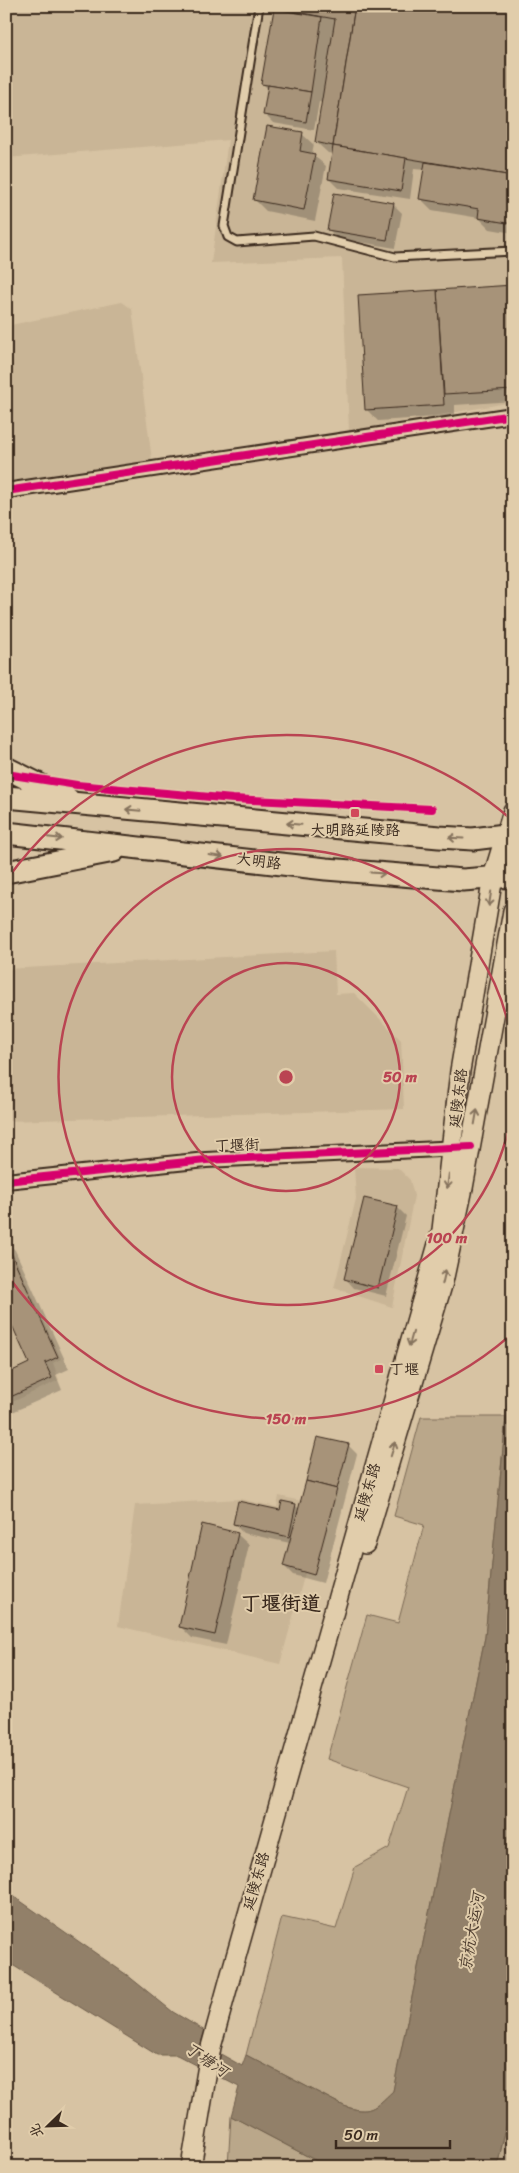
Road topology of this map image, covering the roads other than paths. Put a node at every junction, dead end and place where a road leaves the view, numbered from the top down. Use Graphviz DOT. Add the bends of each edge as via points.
graph roads {
  1 [pos="259,6"];
  2 [pos="513,251"];
  3 [pos="513,415"];
  4 [pos="6,491"];
  5 [pos="6,768"];
  6 [pos="6,797"];
  7 [pos="79,805"];
  8 [pos="513,811"];
  9 [pos="6,833"];
  10 [pos="509,834"];
  11 [pos="135,847"];
  12 [pos="6,872"];
  13 [pos="503,877"];
  14 [pos="513,912"];
  15 [pos="471,1147"];
  16 [pos="452,1149"];
  17 [pos="6,1181"];
  18 [pos="217,2050"];
  19 [pos="212,2079"];
  20 [pos="191,2167"];
  21 [pos="203,2167"];
  1 -- 2 [label="lane" via="224,226 228,237 237,242 314,236 394,257"];
  3 -- 4 [label="street"];
  5 -- 7 [label="main road"];
  6 -- 7 [label="main road"];
  10 -- 7 [label="main road, one-way" via="473,839 439,837"];
  8 -- 10 [label="main road, 延陵东路"];
  9 -- 11 [label="main road, 大明路, one-way"];
  10 -- 13 [label="main road, 延陵东路"];
  11 -- 12 [label="main road"];
  11 -- 13 [label="main road, 大明路, one-way" via="326,869 463,880"];
  13 -- 16 [label="main road, 延陵东路, one-way" via="460,1071"];
  15 -- 14 [label="main road, 延陵东路, one-way"];
  15 -- 16 [label="street, 丁堰街"];
  18 -- 15 [label="main road, 延陵东路, one-way" via="443,1282"];
  16 -- 17 [label="street, 丁堰街" via="206,1160"];
  16 -- 18 [label="main road, 延陵东路, one-way" via="442,1230 314,1674"];
  18 -- 19 [label="main road, 延陵东路"];
  19 -- 20 [label="main road, 延陵东路"];
  19 -- 21 [label="main road, 延陵东路"];
}
